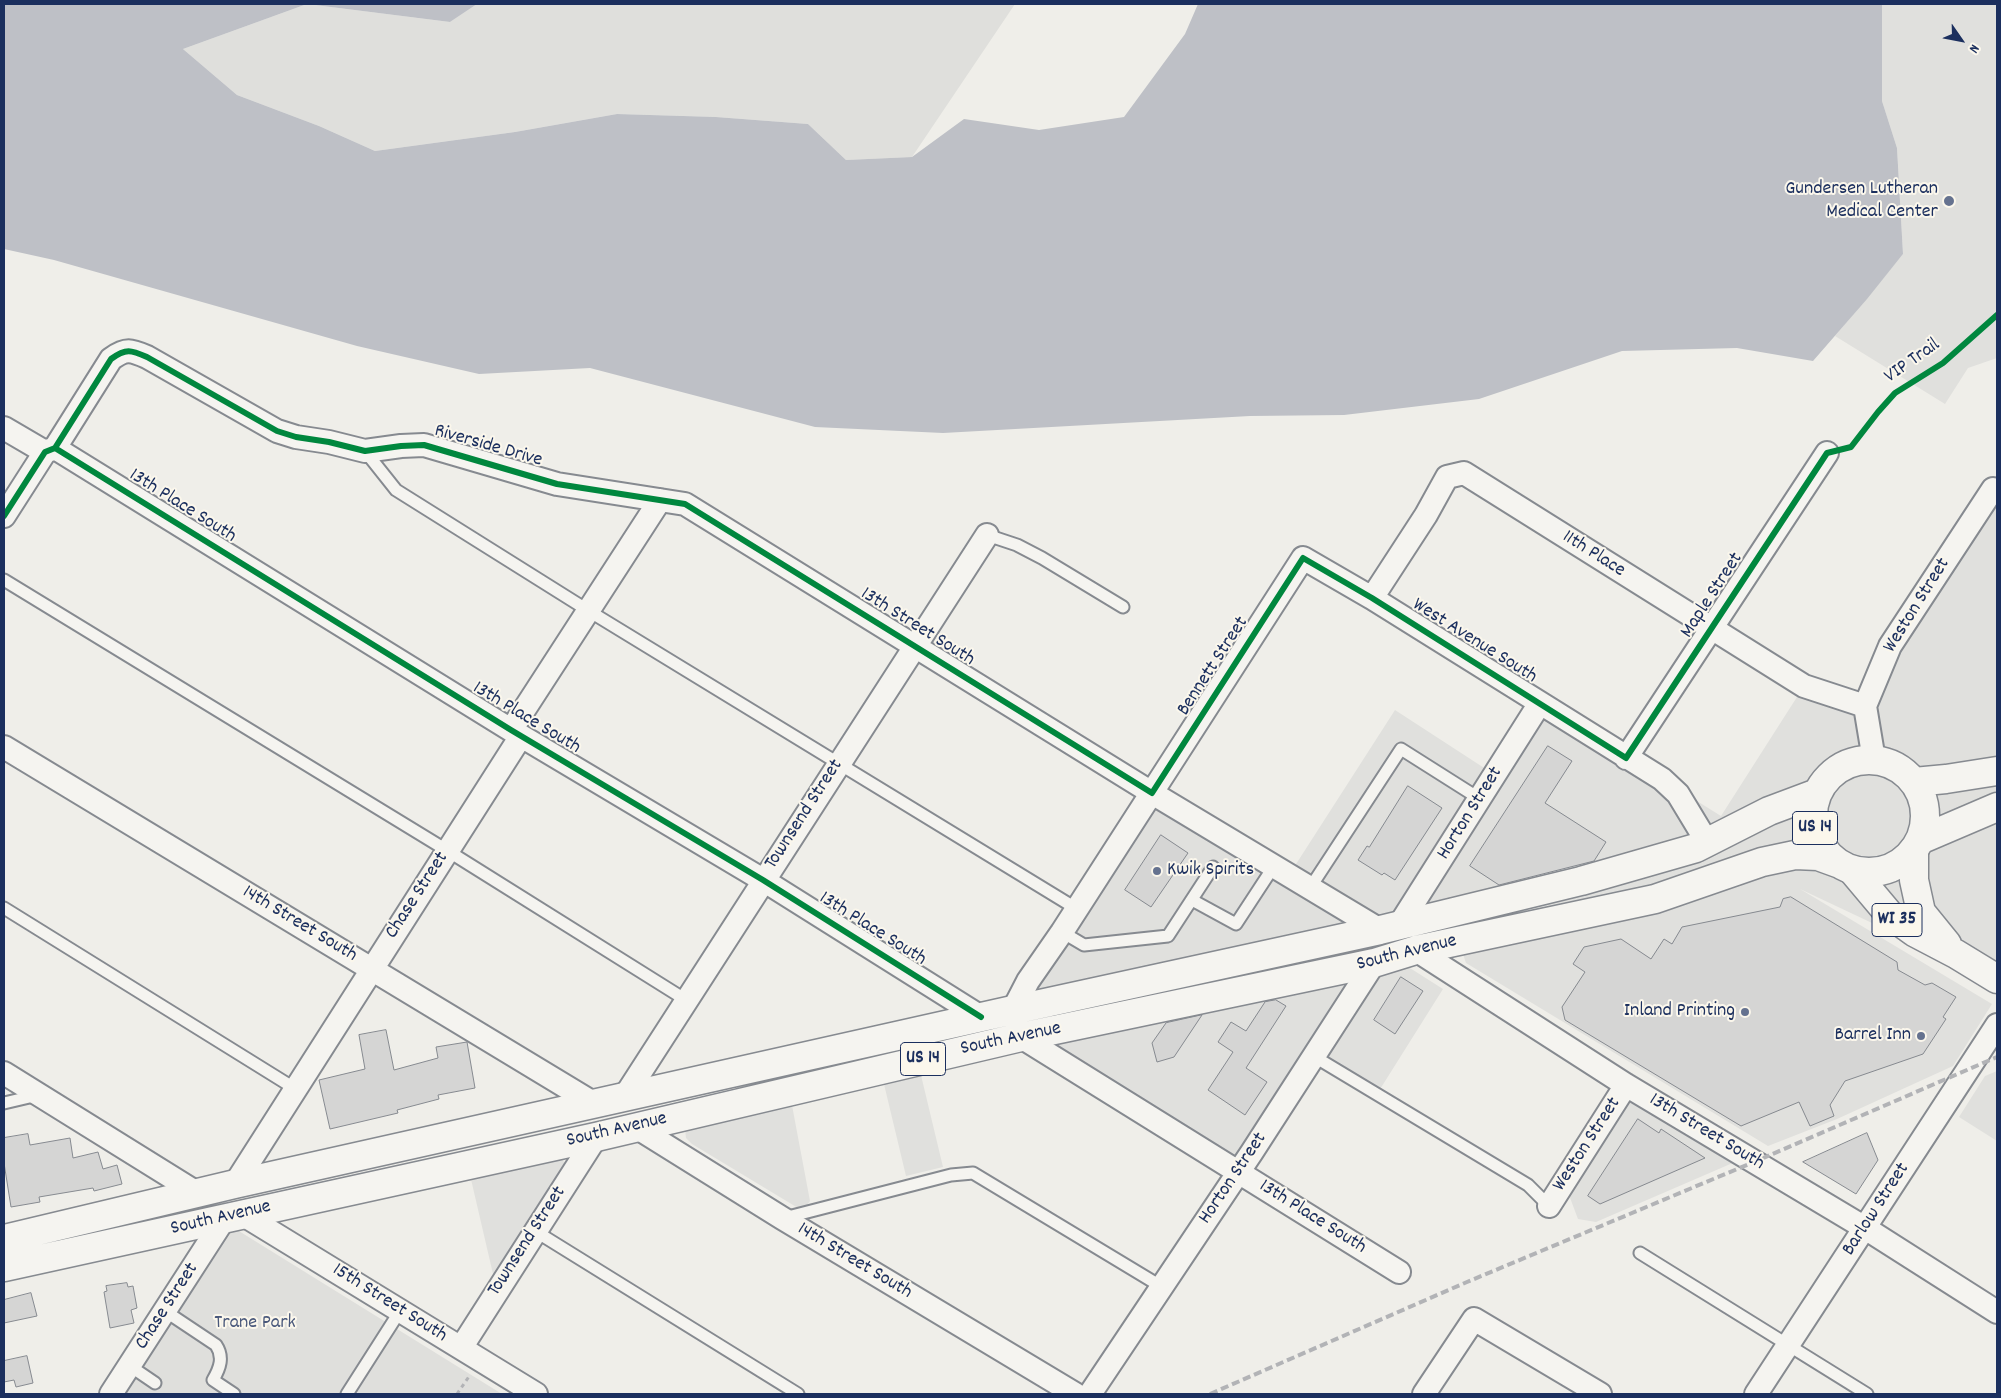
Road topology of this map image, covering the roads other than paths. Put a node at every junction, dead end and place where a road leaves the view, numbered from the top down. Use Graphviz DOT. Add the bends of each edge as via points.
graph roads {
  1 [pos="4,428"];
  2 [pos="50,450"];
  3 [pos="365,451"];
  4 [pos="1827,453"];
  5 [pos="1995,489"];
  6 [pos="660,500"];
  7 [pos="4,516"];
  8 [pos="987,536"];
  9 [pos="1303,558"];
  10 [pos="4,580"];
  11 [pos="1372,598"];
  12 [pos="1123,607"];
  13 [pos="589,611"];
  14 [pos="1711,629"];
  15 [pos="915,646"];
  16 [pos="1540,703"];
  17 [pos="1865,706"];
  18 [pos="516,732"];
  19 [pos="4,747"];
  20 [pos="1626,758"];
  21 [pos="1874,760"];
  22 [pos="838,764"];
  23 [pos="1997,771"];
  24 [pos="1914,782"];
  25 [pos="1817,792"];
  26 [pos="1152,793"];
  27 [pos="1480,799"];
  28 [pos="1997,807"];
  29 [pos="1707,842"];
  30 [pos="1917,845"];
  31 [pos="448,851"];
  32 [pos="1274,866"];
  33 [pos="1213,867"];
  34 [pos="1846,867"];
  35 [pos="763,880"];
  36 [pos="1310,888"];
  37 [pos="1192,900"];
  38 [pos="4,908"];
  39 [pos="1077,909"];
  40 [pos="1390,927"];
  41 [pos="1062,932"];
  42 [pos="1416,950"];
  43 [pos="1956,954"];
  44 [pos="1374,962"];
  45 [pos="371,969"];
  46 [pos="1997,979"];
  47 [pos="686,1000"];
  48 [pos="1012,1010"];
  49 [pos="981,1017"];
  50 [pos="1997,1025"];
  51 [pos="1021,1037"];
  52 [pos="1315,1057"];
  53 [pos="4,1073"];
  54 [pos="1626,1085"];
  55 [pos="294,1088"];
  56 [pos="39,1095"];
  57 [pos="625,1096"];
  58 [pos="4,1103"];
  59 [pos="594,1103"];
  60 [pos="636,1127"];
  61 [pos="596,1137"];
  62 [pos="1239,1172"];
  63 [pos="235,1184"];
  64 [pos="197,1193"];
  65 [pos="1549,1206"];
  66 [pos="233,1217"];
  67 [pos="782,1218"];
  68 [pos="1865,1228"];
  69 [pos="535,1231"];
  70 [pos="4,1239"];
  71 [pos="1640,1253"];
  72 [pos="4,1267"];
  73 [pos="1399,1272"];
  74 [pos="1162,1287"];
  75 [pos="165,1311"];
  76 [pos="400,1312"];
  77 [pos="1997,1312"];
  78 [pos="1788,1345"];
  79 [pos="460,1348"];
  80 [pos="130,1366"];
  81 [pos="155,1383"];
  82 [pos="112,1394"];
  83 [pos="234,1394"];
  84 [pos="347,1394"];
  85 [pos="536,1394"];
  86 [pos="798,1394"];
  87 [pos="1074,1394"];
  88 [pos="1090,1394"];
  89 [pos="1424,1394"];
  90 [pos="1600,1394"];
  91 [pos="1756,1394"];
  92 [pos="1867,1394"];
  1 -- 2 [label="street, 13th Place South"];
  2 -- 3 [label="street, Riverside Drive" via="111,359 131,350 147,356 277,431"];
  2 -- 7 [label="street"];
  2 -- 18 [label="street, 13th Place South"];
  3 -- 6 [label="street, Riverside Drive" via="424,445 557,484"];
  3 -- 13 [label="lane" via="396,490"];
  4 -- 14 [label="street, Maple Street"];
  5 -- 17 [label="street, Weston Street" via="1890,646"];
  6 -- 13 [label="street, Chase Street"];
  6 -- 15 [label="street, 13th Street South" via="685,504"];
  8 -- 12 [label="lane" via="1017,545 1042,558"];
  8 -- 15 [label="street, Townsend Street"];
  9 -- 11 [label="street, West Avenue South"];
  9 -- 26 [label="street, Bennett Street"];
  10 -- 31 [label="lane"];
  11 -- 14 [label="street, 11th Place" via="1447,477 1464,473"];
  11 -- 16 [label="street, West Avenue South"];
  13 -- 18 [label="street, Chase Street"];
  13 -- 22 [label="lane"];
  14 -- 17 [label="street, 11th Place" via="1804,686"];
  14 -- 20 [label="street, Maple Street"];
  15 -- 22 [label="street, Townsend Street"];
  15 -- 26 [label="street, 13th Street South"];
  16 -- 20 [label="street, West Avenue South"];
  16 -- 27 [label="street, Horton Street"];
  17 -- 21 [label="street"];
  18 -- 31 [label="street, Chase Street"];
  18 -- 35 [label="street, 13th Place South"];
  19 -- 45 [label="street, 14th Street South"];
  20 -- 29 [label="street, West Avenue South" via="1662,779 1678,794"];
  21 -- 24 [label="main road, South Avenue / US 14" via="1901,769"];
  21 -- 25 [label="main road, South Avenue / US 14" via="1846,765 1834,772"];
  22 -- 35 [label="street, Townsend Street"];
  22 -- 39 [label="lane"];
  23 -- 24 [label="main road"];
  24 -- 30 [label="main road, South Avenue / US 14" via="1924,804 1924,828"];
  25 -- 29 [label="main road, South Avenue / US 14" via="1769,810"];
  25 -- 34 [label="main road, US 14" via="1814,824 1818,838 1831,857"];
  26 -- 32 [label="street, 13th Street South"];
  26 -- 39 [label="street, Bennett Street"];
  27 -- 36 [label="lane" via="1401,749"];
  27 -- 40 [label="street, Horton Street"];
  28 -- 30 [label="main road, South Avenue / US 14"];
  29 -- 40 [label="main road, South Avenue / US 14" via="1581,881"];
  30 -- 34 [label="main road, South Avenue / US 14" via="1897,864 1886,869 1874,872"];
  30 -- 43 [label="main road, WI 35" via="1914,880 1921,912"];
  31 -- 45 [label="street, Chase Street"];
  31 -- 47 [label="lane"];
  32 -- 36 [label="street, 13th Street South"];
  32 -- 37 [label="lane" via="1236,924"];
  33 -- 37 [label="lane"];
  34 -- 42 [label="main road, South Avenue / US 14" via="1818,856 1795,855 1762,862 1655,899"];
  34 -- 43 [label="main road, WI 35" via="1889,914 1914,932"];
  35 -- 47 [label="street, Townsend Street"];
  35 -- 49 [label="street, 13th Place South"];
  36 -- 40 [label="street, 13th Street South"];
  37 -- 41 [label="lane" via="1168,936 1084,945"];
  38 -- 55 [label="lane"];
  39 -- 41 [label="street, Bennett Street"];
  40 -- 48 [label="main road, South Avenue / US 14"];
  41 -- 48 [label="street, Bennett Street"];
  42 -- 44 [label="main road, South Avenue / US 14"];
  42 -- 54 [label="street, 13th Street South"];
  43 -- 46 [label="main road, WI 35"];
  44 -- 51 [label="main road, South Avenue / US 14"];
  44 -- 52 [label="street, Horton Street"];
  45 -- 55 [label="street, Chase Street"];
  45 -- 59 [label="street, 14th Street South"];
  47 -- 57 [label="street, Townsend Street"];
  48 -- 49 [label="main road, South Avenue / US 14"];
  49 -- 57 [label="main road, South Avenue / US 14"];
  50 -- 68 [label="street, Barlow Street"];
  51 -- 60 [label="main road, South Avenue / US 14"];
  51 -- 62 [label="street, 13th Place South"];
  52 -- 62 [label="street, Horton Street"];
  52 -- 65 [label="lane" via="1528,1185"];
  53 -- 56 [label="street"];
  54 -- 65 [label="street, Weston Street"];
  54 -- 68 [label="street, 13th Street South"];
  55 -- 63 [label="street, Chase Street"];
  56 -- 58 [label="lane"];
  56 -- 64 [label="street"];
  57 -- 59 [label="main road, South Avenue / US 14"];
  59 -- 63 [label="main road, South Avenue / US 14"];
  60 -- 61 [label="main road, South Avenue / US 14"];
  60 -- 67 [label="street, 14th Street South"];
  61 -- 66 [label="main road, South Avenue / US 14"];
  61 -- 69 [label="street, Townsend Street"];
  62 -- 73 [label="street, 13th Place South"];
  62 -- 74 [label="street, Horton Street"];
  63 -- 64 [label="main road, South Avenue / US 14"];
  64 -- 70 [label="main road, South Avenue / US 14"];
  66 -- 72 [label="main road, South Avenue / US 14"];
  66 -- 75 [label="street, Chase Street"];
  66 -- 76 [label="street, 15th Street South"];
  67 -- 74 [label="lane" via="951,1175 974,1173"];
  67 -- 87 [label="street, 14th Street South"];
  68 -- 77 [label="street, 13th Street South"];
  68 -- 78 [label="street, Barlow Street"];
  69 -- 79 [label="street, Townsend Street"];
  69 -- 86 [label="lane"];
  71 -- 78 [label="lane"];
  74 -- 88 [label="street, Horton Street"];
  75 -- 80 [label="street, Chase Street"];
  75 -- 83 [label="lane" via="216,1345 221,1353 213,1380"];
  76 -- 79 [label="street, 15th Street South"];
  76 -- 84 [label="lane"];
  78 -- 91 [label="street, Barlow Street"];
  78 -- 92 [label="lane"];
  79 -- 85 [label="street, 15th Street South"];
  80 -- 81 [label="lane"];
  80 -- 82 [label="street, Chase Street"];
  89 -- 90 [label="street" via="1474,1319"];
}
